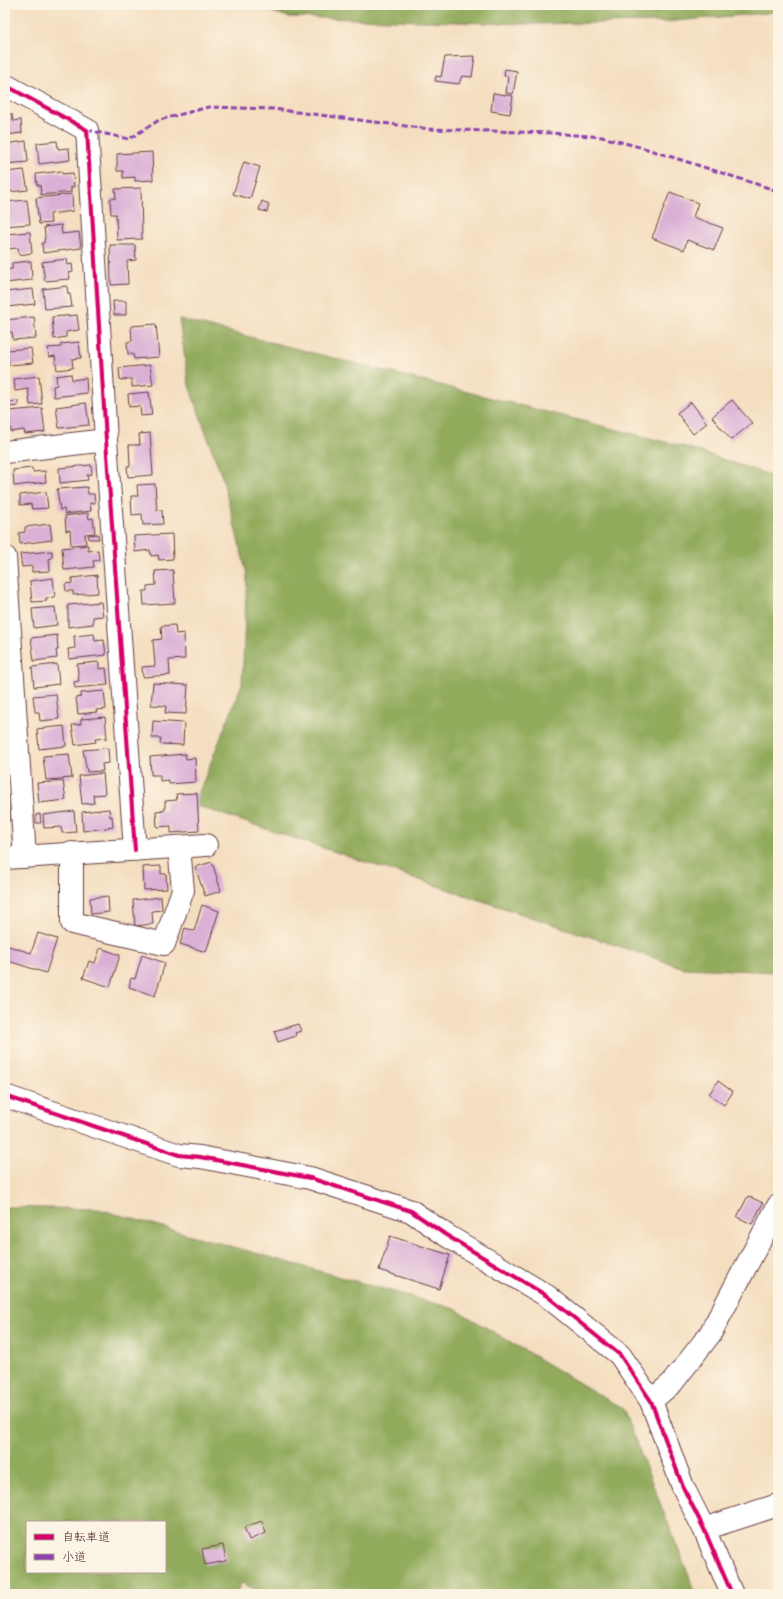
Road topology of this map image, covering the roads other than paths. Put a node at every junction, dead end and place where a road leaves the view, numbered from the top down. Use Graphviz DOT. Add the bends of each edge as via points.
graph roads {
  1 [pos="5,85"];
  2 [pos="106,440"];
  3 [pos="5,452"];
  4 [pos="5,557"];
  5 [pos="206,845"];
  6 [pos="179,847"];
  7 [pos="135,850"];
  8 [pos="72,854"];
  9 [pos="15,857"];
  10 [pos="5,1096"];
  11 [pos="778,1206"];
  12 [pos="651,1400"];
  13 [pos="778,1505"];
  14 [pos="704,1529"];
  15 [pos="732,1594"];
  1 -- 2 [label="street" via="88,130"];
  2 -- 3 [label="street"];
  2 -- 7 [label="street"];
  4 -- 9 [label="street"];
  5 -- 6 [label="street"];
  6 -- 7 [label="street"];
  6 -- 8 [label="street" via="182,890 164,944 72,923"];
  7 -- 8 [label="street"];
  8 -- 9 [label="street"];
  10 -- 12 [label="street" via="179,1155 200,1156 310,1178 411,1211 547,1296 620,1355"];
  11 -- 12 [label="street" via="710,1334 672,1383"];
  12 -- 14 [label="street" via="683,1487"];
  13 -- 14 [label="street"];
  14 -- 15 [label="street"];
}
